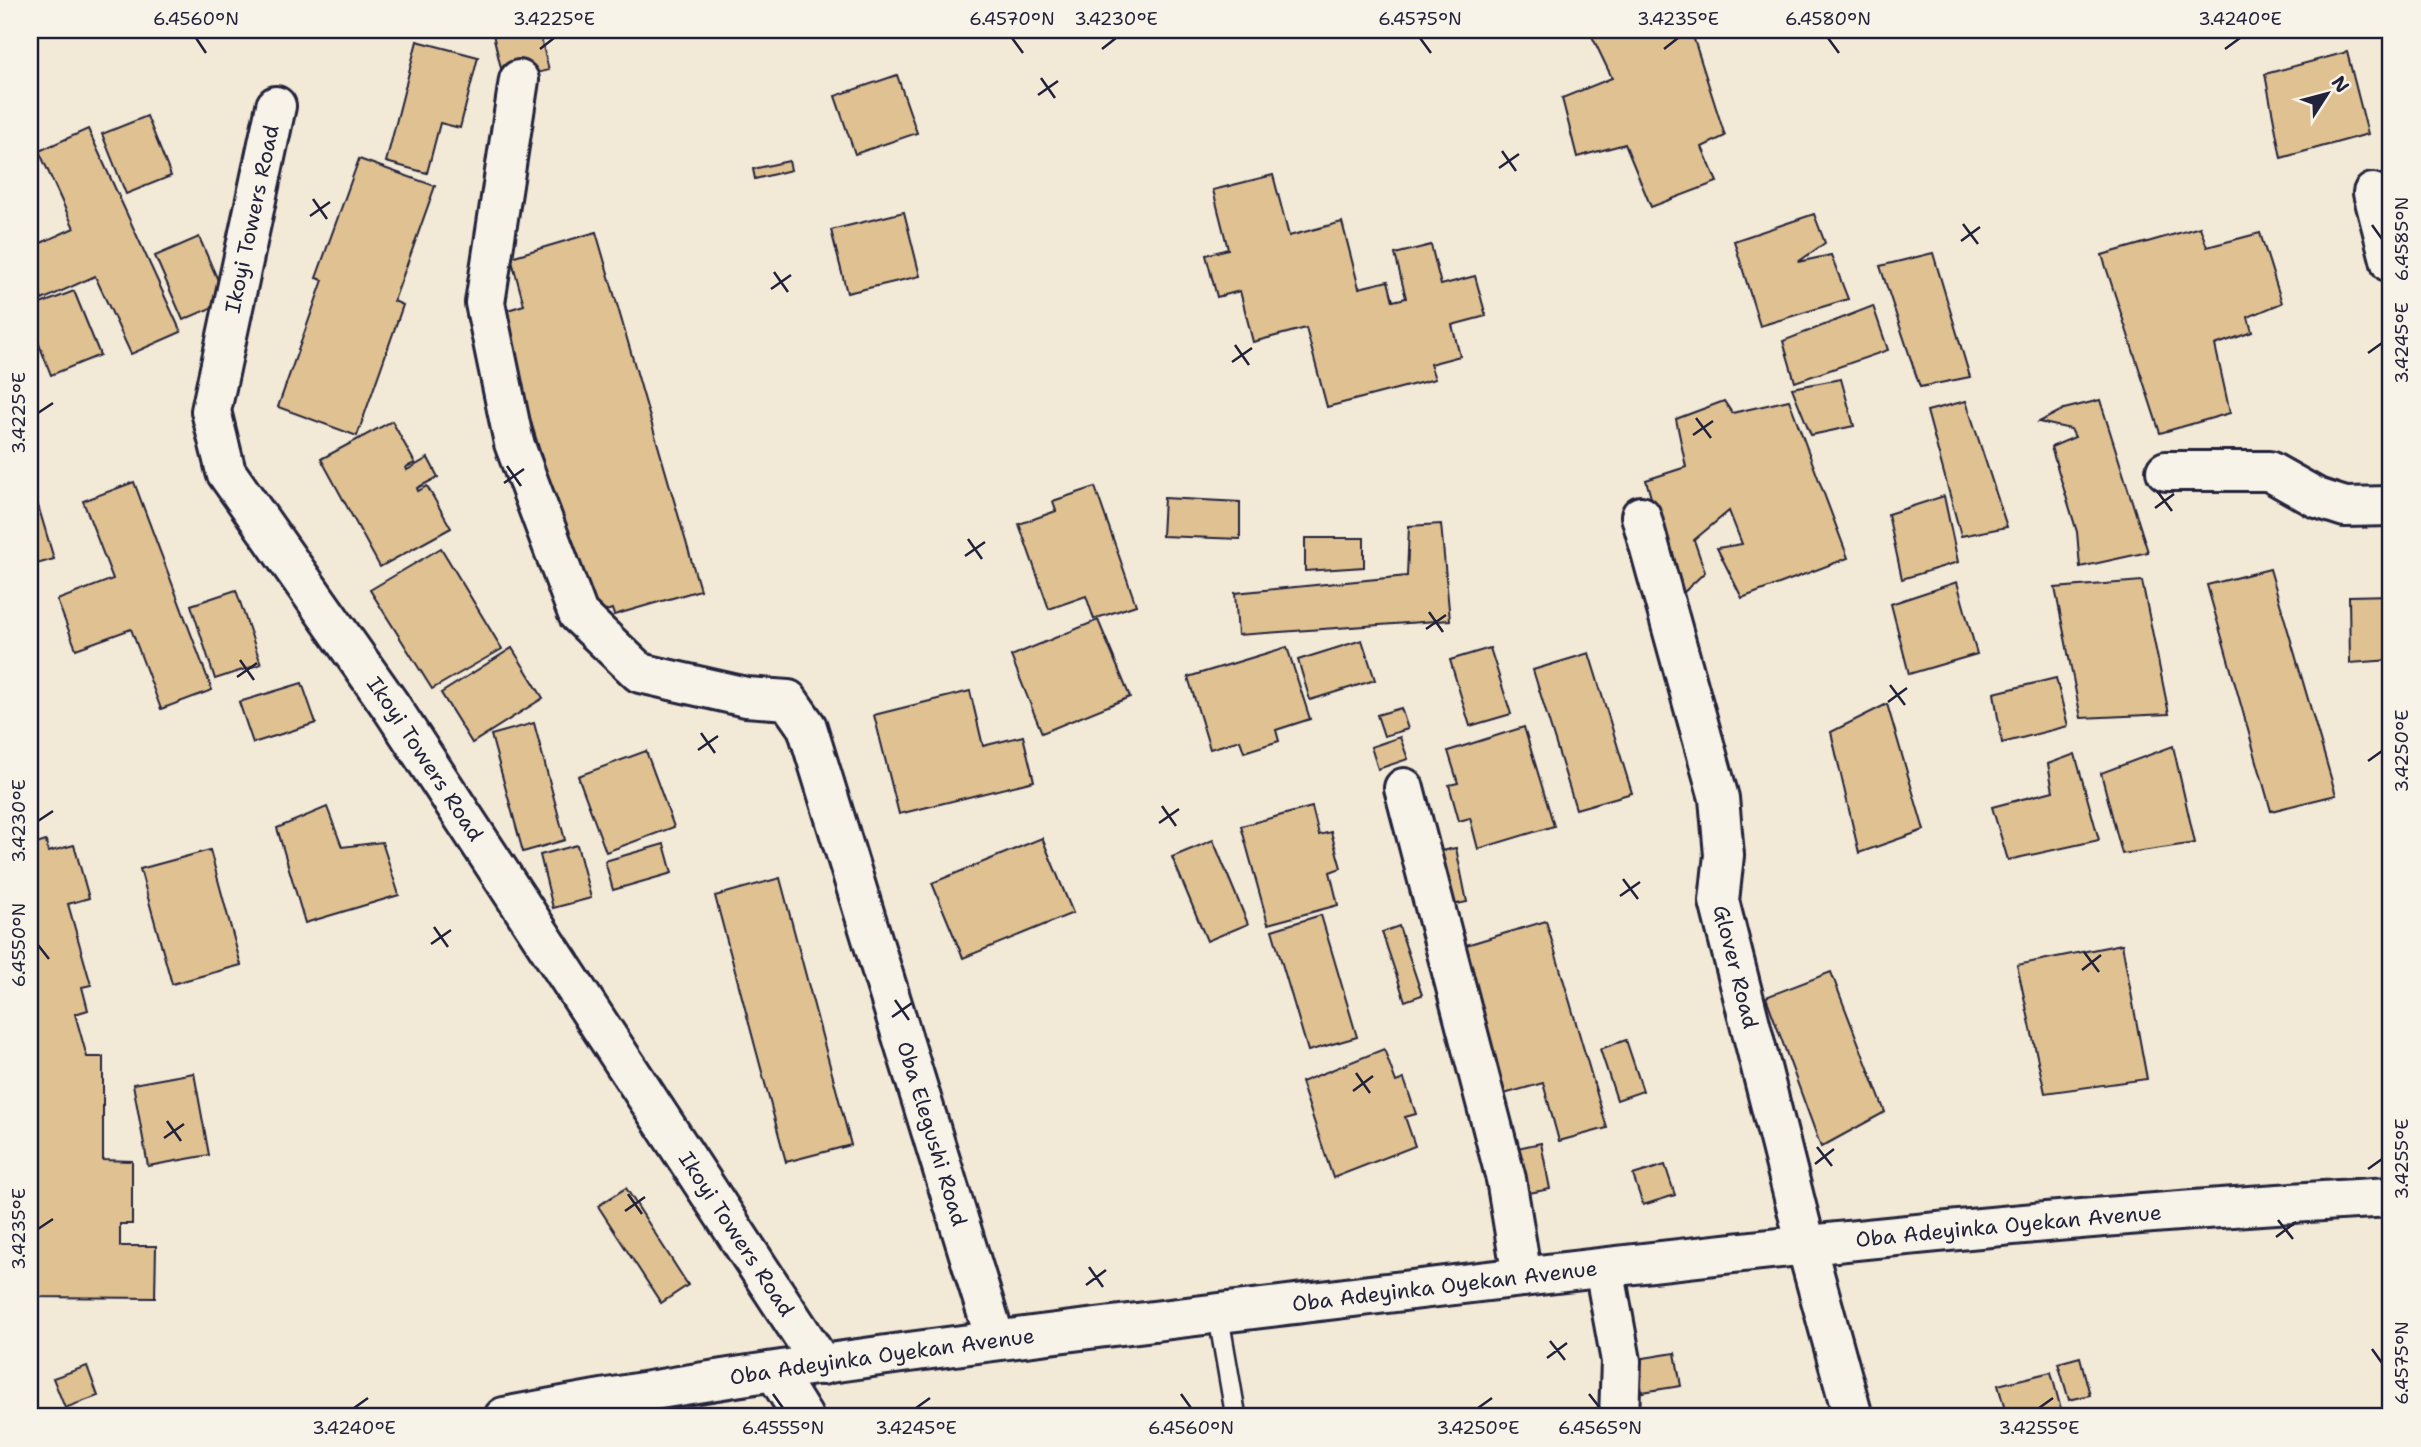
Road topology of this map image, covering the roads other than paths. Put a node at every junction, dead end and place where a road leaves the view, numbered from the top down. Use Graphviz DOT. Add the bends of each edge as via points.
graph roads {
  1 [pos="519,80"];
  2 [pos="275,106"];
  3 [pos="2373,193"];
  4 [pos="2391,263"];
  5 [pos="2166,471"];
  6 [pos="2391,506"];
  7 [pos="1641,516"];
  8 [pos="1404,788"];
  9 [pos="2391,1197"];
  10 [pos="1806,1245"];
  11 [pos="1604,1269"];
  12 [pos="1522,1277"];
  13 [pos="1218,1313"];
  14 [pos="995,1339"];
  15 [pos="822,1365"];
  16 [pos="775,1372"];
  17 [pos="503,1417"];
  18 [pos="803,1417"];
  19 [pos="1236,1417"];
  20 [pos="1619,1417"];
  21 [pos="1853,1417"];
  1 -- 14 [label="street, Oba Elegushi Road" via="485,303 514,443 578,614 640,673 747,697 788,700 807,727"];
  2 -- 15 [label="street, Ikoyi Towers Road" via="211,411 226,472 392,708"];
  3 -- 4 [label="street"];
  5 -- 6 [label="street" via="2269,471 2317,498 2345,507"];
  7 -- 10 [label="street, Glover Road" via="1719,798 1724,855 1719,901"];
  8 -- 12 [label="street" via="1506,1179"];
  9 -- 10 [label="street, Oba Adeyinka Oyekan Avenue" via="2250,1205"];
  10 -- 11 [label="street, Oba Adeyinka Oyekan Avenue"];
  10 -- 21 [label="street, Glover Road"];
  11 -- 12 [label="street, Oba Adeyinka Oyekan Avenue"];
  11 -- 20 [label="street" via="1620,1361"];
  12 -- 13 [label="street, Oba Adeyinka Oyekan Avenue"];
  13 -- 14 [label="street, Oba Adeyinka Oyekan Avenue"];
  13 -- 19 [label="lane"];
  14 -- 15 [label="street, Oba Adeyinka Oyekan Avenue"];
  15 -- 16 [label="street, Oba Adeyinka Oyekan Avenue"];
  16 -- 17 [label="street, Oba Adeyinka Oyekan Avenue" via="631,1392"];
  16 -- 18 [label="street"];
}
